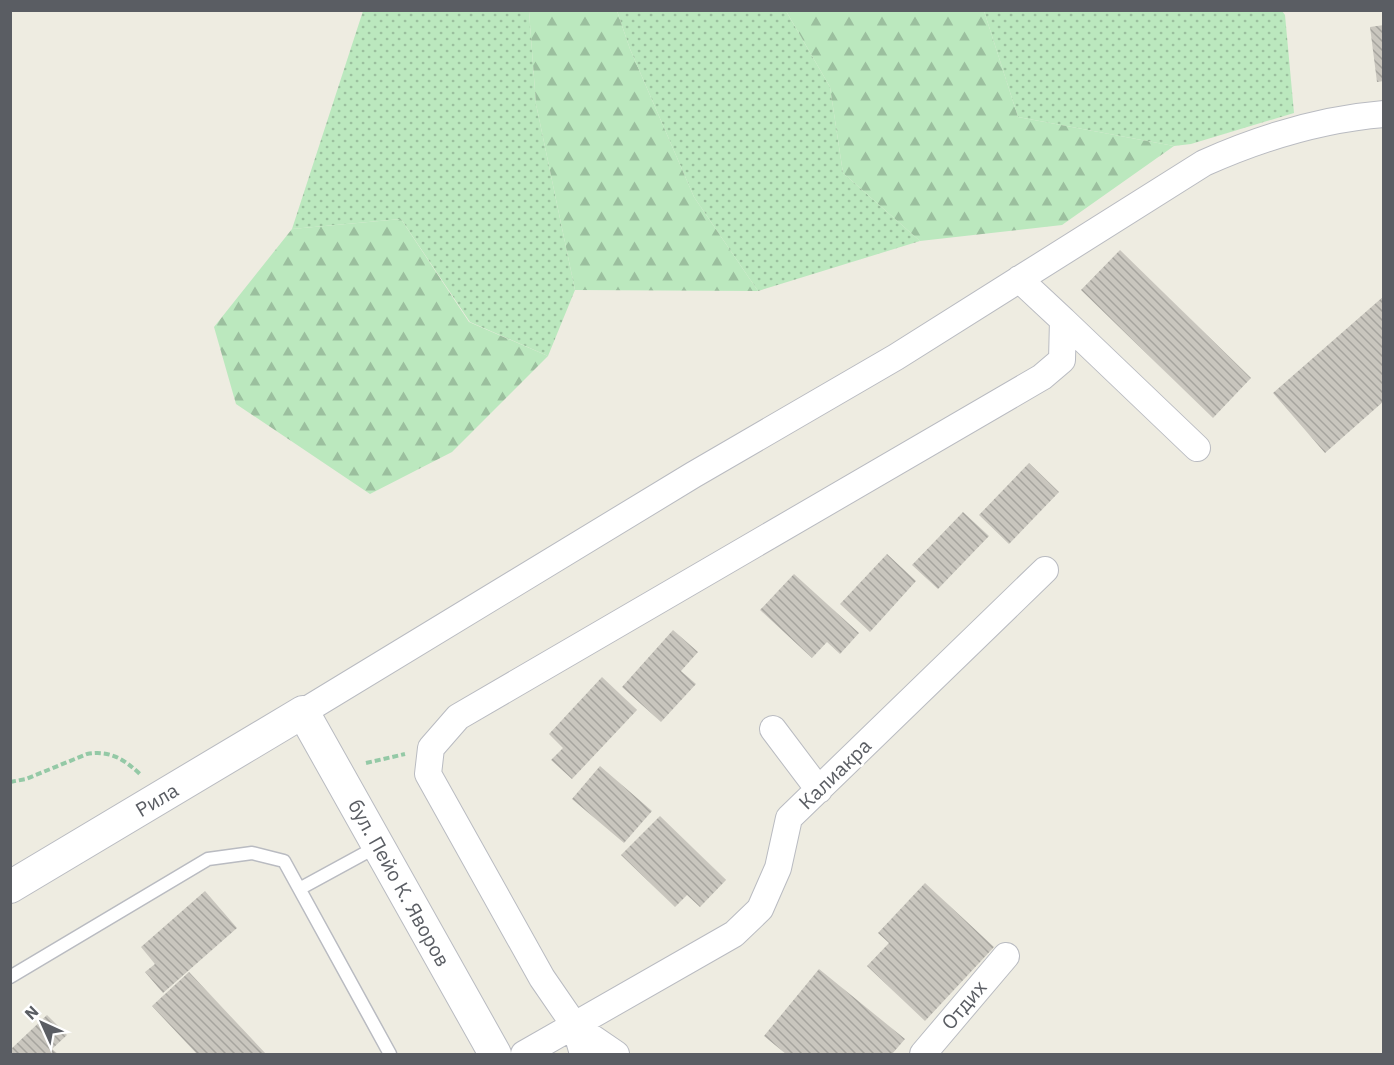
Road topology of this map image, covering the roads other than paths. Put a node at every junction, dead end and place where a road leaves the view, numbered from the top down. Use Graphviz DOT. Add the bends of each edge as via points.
graph roads {
  1 [pos="1383,114"];
  2 [pos="1019,279"];
  3 [pos="1063,320"];
  4 [pos="1197,448"];
  5 [pos="1046,570"];
  6 [pos="303,712"];
  7 [pos="773,729"];
  8 [pos="819,790"];
  9 [pos="378,846"];
  10 [pos="10,887"];
  11 [pos="301,888"];
  12 [pos="1006,956"];
  13 [pos="10,977"];
  14 [pos="575,1026"];
  15 [pos="390,1054"];
  16 [pos="495,1054"];
  17 [pos="524,1054"];
  18 [pos="583,1054"];
  19 [pos="616,1054"];
  20 [pos="923,1054"];
  1 -- 2 [label="street" via="1350,116 1276,136 1204,163"];
  2 -- 3 [label="street"];
  2 -- 6 [label="street" via="896,357 683,481"];
  3 -- 4 [label="street"];
  3 -- 14 [label="street" via="1062,360 1042,377 458,717 431,748 428,774 542,978"];
  5 -- 8 [label="street, Калиакра"];
  6 -- 9 [label="street, бул. Пейо К. Яворов"];
  6 -- 10 [label="street, Рила"];
  7 -- 8 [label="street"];
  8 -- 14 [label="street, Калиакра" via="789,818 778,868 760,909 734,934"];
  9 -- 11 [label="lane"];
  9 -- 16 [label="street, бул. Пейо К. Яворов"];
  11 -- 13 [label="lane" via="284,861 252,853 208,859"];
  11 -- 15 [label="lane"];
  12 -- 20 [label="street, Отдих"];
  14 -- 17 [label="street, Калиакра"];
  14 -- 18 [label="street"];
  14 -- 19 [label="street"];
}
